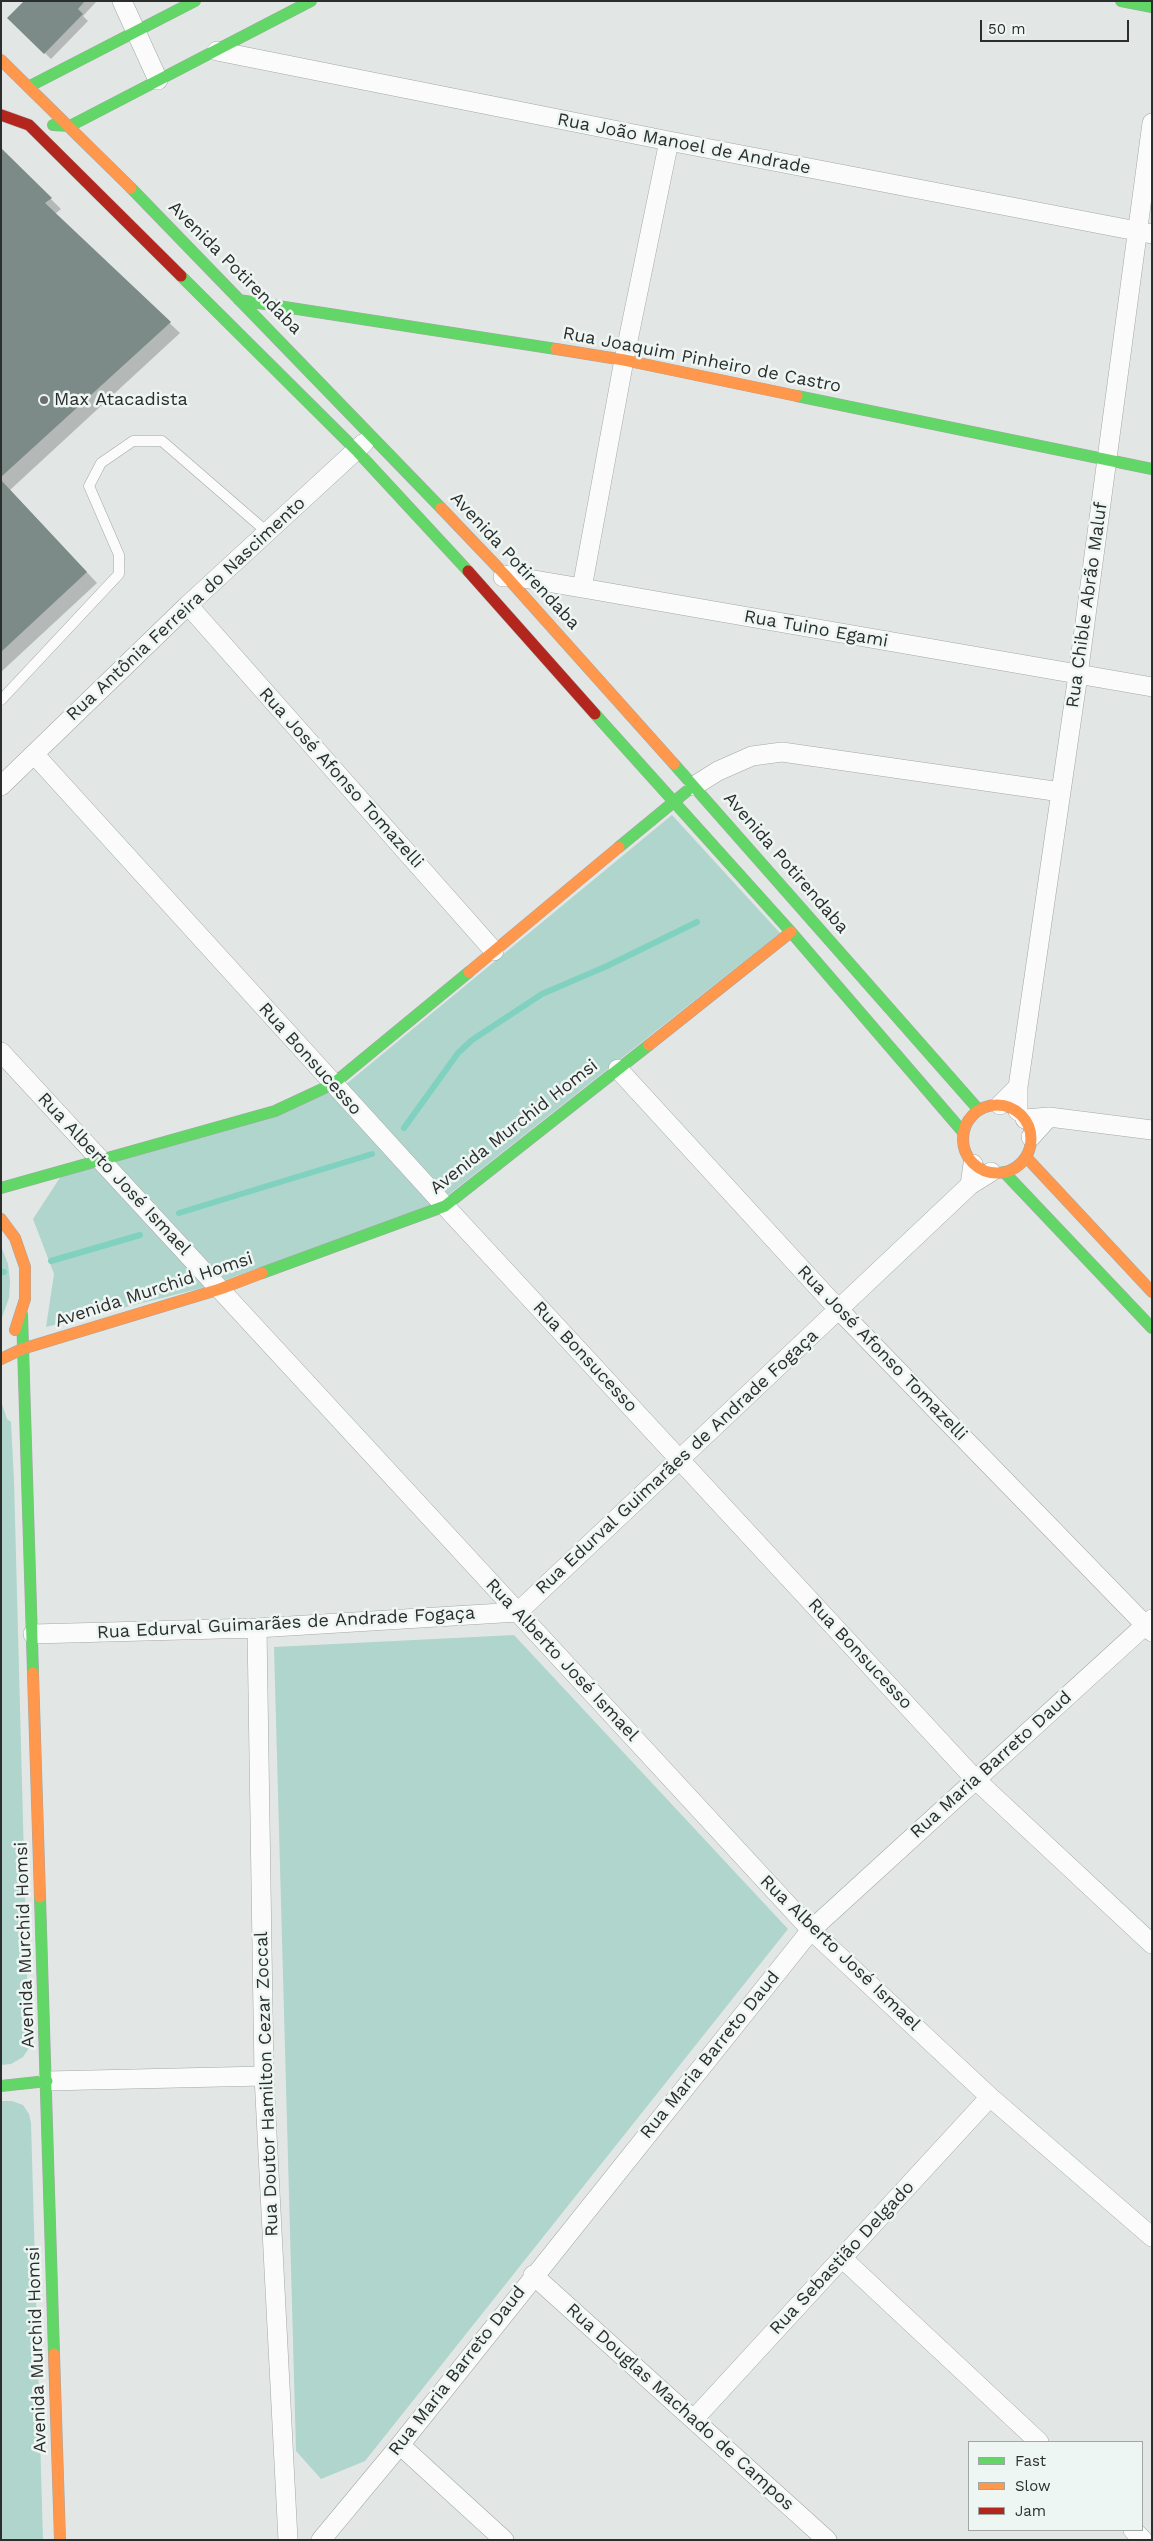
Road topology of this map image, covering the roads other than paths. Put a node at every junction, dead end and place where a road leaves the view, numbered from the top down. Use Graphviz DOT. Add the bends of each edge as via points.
graph roads {
  1 [pos="122,1"];
  2 [pos="195,1"];
  3 [pos="311,1"];
  4 [pos="1121,1"];
  5 [pos="1152,7"];
  6 [pos="135,31"];
  7 [pos="217,50"];
  8 [pos="1,60"];
  9 [pos="158,80"];
  10 [pos="30,86"];
  11 [pos="1,115"];
  12 [pos="1152,122"];
  13 [pos="29,124"];
  14 [pos="70,126"];
  15 [pos="669,141"];
  16 [pos="1145,232"];
  17 [pos="201,294"];
  18 [pos="243,301"];
  19 [pos="624,360"];
  20 [pos="373,434"];
  21 [pos="356,450"];
  22 [pos="1107,461"];
  23 [pos="1152,469"];
  24 [pos="267,532"];
  25 [pos="506,575"];
  26 [pos="582,588"];
  27 [pos="487,592"];
  28 [pos="188,605"];
  29 [pos="1078,675"];
  30 [pos="1152,687"];
  31 [pos="1,700"];
  32 [pos="34,754"];
  33 [pos="1,786"];
  34 [pos="694,786"];
  35 [pos="1061,792"];
  36 [pos="673,803"];
  37 [pos="791,932"];
  38 [pos="494,951"];
  39 [pos="1,1052"];
  40 [pos="618,1069"];
  41 [pos="333,1084"];
  42 [pos="1018,1086"];
  43 [pos="1000,1105"];
  44 [pos="978,1110"];
  45 [pos="1021,1115"];
  46 [pos="1049,1117"];
  47 [pos="1152,1130"];
  48 [pos="963,1132"];
  49 [pos="1031,1137"];
  50 [pos="1026,1157"];
  51 [pos="102,1159"];
  52 [pos="973,1164"];
  53 [pos="997,1172"];
  54 [pos="970,1184"];
  55 [pos="1,1188"];
  56 [pos="445,1206"];
  57 [pos="1,1219"];
  58 [pos="220,1290"];
  59 [pos="1152,1292"];
  60 [pos="839,1310"];
  61 [pos="22,1314"];
  62 [pos="1152,1328"];
  63 [pos="22,1349"];
  64 [pos="1,1350"];
  65 [pos="1,1359"];
  66 [pos="680,1459"];
  67 [pos="518,1612"];
  68 [pos="1149,1626"];
  69 [pos="257,1628"];
  70 [pos="33,1634"];
  71 [pos="975,1779"];
  72 [pos="811,1930"];
  73 [pos="1152,1944"];
  74 [pos="264,2076"];
  75 [pos="47,2081"];
  76 [pos="1,2086"];
  77 [pos="990,2097"];
  78 [pos="1152,2236"];
  79 [pos="842,2258"];
  80 [pos="533,2275"];
  81 [pos="694,2418"];
  82 [pos="1038,2441"];
  83 [pos="400,2445"];
  84 [pos="1134,2531"];
  85 [pos="60,2540"];
  86 [pos="288,2540"];
  87 [pos="321,2540"];
  88 [pos="504,2540"];
  89 [pos="827,2540"];
  90 [pos="1143,2540"];
  1 -- 6 [label="street"];
  2 -- 6 [label="main road"];
  3 -- 7 [label="main road"];
  4 -- 5 [label="main road"];
  6 -- 9 [label="street"];
  6 -- 10 [label="main road"];
  7 -- 9 [label="main road"];
  7 -- 15 [label="street, Rua João Manoel de Andrade"];
  8 -- 10 [label="main road, Avenida Potirendaba"];
  9 -- 14 [label="main road"];
  10 -- 14 [label="main road, Avenida Potirendaba"];
  11 -- 13 [label="main road"];
  12 -- 16 [label="street, Rua Chible Abrão Maluf"];
  13 -- 14 [label="main road"];
  13 -- 17 [label="main road"];
  14 -- 18 [label="main road, Avenida Potirendaba"];
  15 -- 16 [label="street, Rua João Manoel de Andrade"];
  15 -- 19 [label="street"];
  16 -- 22 [label="street, Rua Chible Abrão Maluf"];
  17 -- 18 [label="main road, Rua Joaquim Pinheiro de Castro"];
  17 -- 21 [label="main road"];
  18 -- 19 [label="main road, Rua Joaquim Pinheiro de Castro"];
  18 -- 20 [label="main road, Avenida Potirendaba"];
  19 -- 22 [label="main road, Rua Joaquim Pinheiro de Castro"];
  19 -- 26 [label="street"];
  20 -- 21 [label="street, Rua Antônia Ferreira do Nascimento"];
  20 -- 25 [label="main road, Avenida Potirendaba"];
  21 -- 24 [label="street, Rua Antônia Ferreira do Nascimento"];
  21 -- 27 [label="main road"];
  22 -- 23 [label="main road, Rua Joaquim Pinheiro de Castro"];
  22 -- 29 [label="street, Rua Chible Abrão Maluf"];
  24 -- 28 [label="street, Rua Antônia Ferreira do Nascimento"];
  24 -- 31 [label="lane" via="162,441 133,441 101,463 89,486 119,555 119,574"];
  25 -- 26 [label="street, Rua Tuino Egami"];
  25 -- 27 [label="street"];
  25 -- 34 [label="main road, Avenida Potirendaba"];
  26 -- 29 [label="street, Rua Tuino Egami"];
  27 -- 36 [label="main road"];
  28 -- 32 [label="street, Rua Antônia Ferreira do Nascimento"];
  28 -- 38 [label="street, Rua José Afonso Tomazelli"];
  29 -- 30 [label="street, Rua Tuino Egami"];
  29 -- 35 [label="street, Rua Chible Abrão Maluf"];
  32 -- 33 [label="street, Rua Antônia Ferreira do Nascimento"];
  32 -- 41 [label="street, Rua Bonsucesso"];
  34 -- 35 [label="street" via="718,770 752,756 782,752"];
  34 -- 36 [label="main road"];
  34 -- 44 [label="main road, Avenida Potirendaba"];
  35 -- 42 [label="street, Rua Chible Abrão Maluf"];
  36 -- 37 [label="main road"];
  36 -- 38 [label="main road"];
  37 -- 40 [label="main road, Avenida Murchid Homsi"];
  37 -- 48 [label="main road"];
  38 -- 41 [label="main road"];
  39 -- 51 [label="street, Rua Alberto José Ismael"];
  40 -- 56 [label="main road, Avenida Murchid Homsi"];
  40 -- 60 [label="street, Rua José Afonso Tomazelli"];
  41 -- 51 [label="main road" via="275,1110"];
  41 -- 56 [label="street, Rua Bonsucesso"];
  42 -- 43 [label="street"];
  42 -- 45 [label="street, Rua Chible Abrão Maluf"];
  43 -- 44 [label="main road"];
  43 -- 45 [label="main road"];
  44 -- 48 [label="main road" via="968,1120"];
  45 -- 46 [label="street"];
  45 -- 49 [label="main road"];
  46 -- 47 [label="street"];
  46 -- 49 [label="street"];
  48 -- 52 [label="main road" via="964,1150"];
  49 -- 50 [label="main road"];
  50 -- 53 [label="main road" via="1012,1169"];
  50 -- 59 [label="main road"];
  51 -- 55 [label="main road"];
  51 -- 58 [label="street, Rua Alberto José Ismael"];
  52 -- 53 [label="main road"];
  52 -- 54 [label="street"];
  53 -- 54 [label="street, Rua Edurval Guimarães de Andrade Fogaça"];
  53 -- 62 [label="main road"];
  54 -- 60 [label="street, Rua Edurval Guimarães de Andrade Fogaça"];
  56 -- 58 [label="main road, Avenida Murchid Homsi"];
  56 -- 66 [label="street, Rua Bonsucesso"];
  57 -- 61 [label="main road" via="15,1238 25,1267"];
  58 -- 63 [label="main road, Avenida Murchid Homsi"];
  58 -- 67 [label="street, Rua Alberto José Ismael"];
  60 -- 66 [label="street, Rua Edurval Guimarães de Andrade Fogaça"];
  60 -- 68 [label="street, Rua José Afonso Tomazelli"];
  61 -- 63 [label="main road, Avenida Murchid Homsi"];
  61 -- 64 [label="main road"];
  63 -- 65 [label="main road, Avenida Murchid Homsi"];
  63 -- 70 [label="main road, Avenida Murchid Homsi"];
  66 -- 67 [label="street, Rua Edurval Guimarães de Andrade Fogaça"];
  66 -- 71 [label="street, Rua Bonsucesso"];
  67 -- 69 [label="street, Rua Edurval Guimarães de Andrade Fogaça"];
  67 -- 72 [label="street, Rua Alberto José Ismael"];
  68 -- 71 [label="street, Rua Maria Barreto Daud"];
  69 -- 70 [label="street, Rua Edurval Guimarães de Andrade Fogaça"];
  69 -- 74 [label="street, Rua Doutor Hamilton Cezar Zoccal"];
  70 -- 75 [label="main road, Avenida Murchid Homsi"];
  71 -- 72 [label="street, Rua Maria Barreto Daud"];
  71 -- 73 [label="street, Rua Bonsucesso"];
  72 -- 77 [label="street, Rua Alberto José Ismael"];
  72 -- 80 [label="street, Rua Maria Barreto Daud"];
  74 -- 75 [label="street"];
  74 -- 86 [label="street, Rua Doutor Hamilton Cezar Zoccal"];
  75 -- 76 [label="main road"];
  75 -- 85 [label="main road, Avenida Murchid Homsi"];
  77 -- 78 [label="street, Rua Alberto José Ismael"];
  77 -- 79 [label="street, Rua Sebastião Delgado"];
  79 -- 81 [label="street, Rua Sebastião Delgado"];
  79 -- 82 [label="street"];
  80 -- 81 [label="street, Rua Douglas Machado de Campos"];
  80 -- 83 [label="street, Rua Maria Barreto Daud"];
  81 -- 89 [label="street, Rua Douglas Machado de Campos"];
  83 -- 87 [label="street, Rua Maria Barreto Daud"];
  83 -- 88 [label="street"];
  84 -- 90 [label="street"];
}
